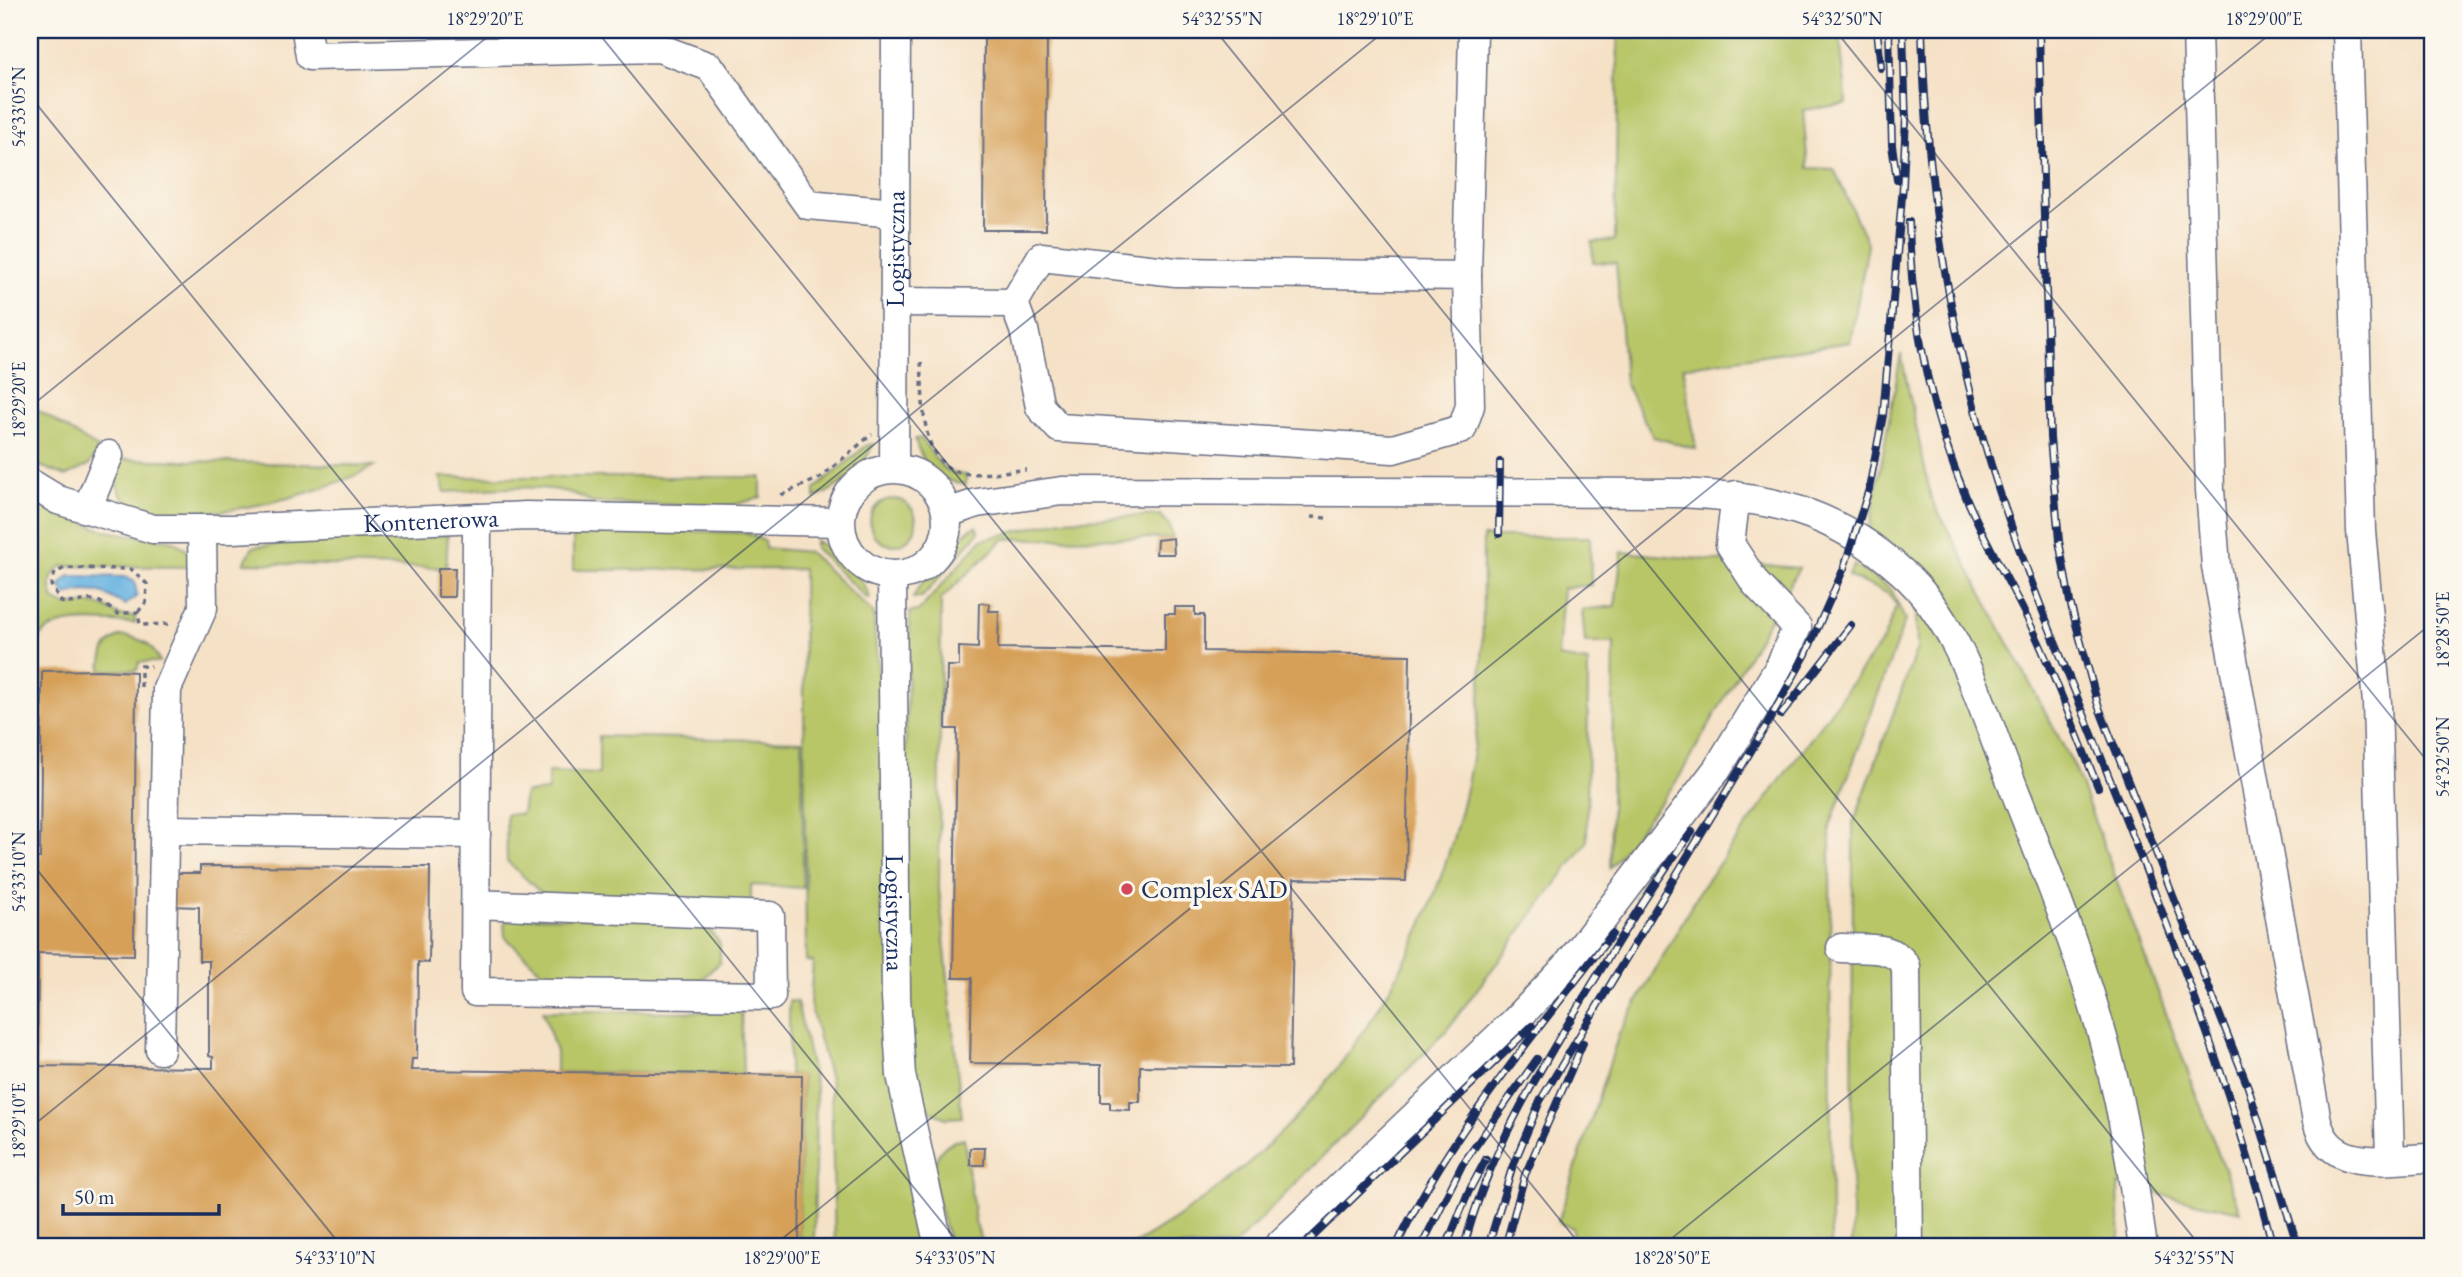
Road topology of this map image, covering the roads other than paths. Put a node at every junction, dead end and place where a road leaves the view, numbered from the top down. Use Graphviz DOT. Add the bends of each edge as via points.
graph roads {
  1 [pos="306,30"];
  2 [pos="896,30"];
  3 [pos="1473,30"];
  4 [pos="2197,30"];
  5 [pos="2347,30"];
  6 [pos="403,42"];
  7 [pos="895,213"];
  8 [pos="1467,276"];
  9 [pos="894,302"];
  10 [pos="1014,303"];
  11 [pos="109,455"];
  12 [pos="894,468"];
  13 [pos="30,483"];
  14 [pos="1736,495"];
  15 [pos="87,509"];
  16 [pos="947,513"];
  17 [pos="477,518"];
  18 [pos="840,522"];
  19 [pos="202,529"];
  20 [pos="892,575"];
  21 [pos="164,830"];
  22 [pos="476,834"];
  23 [pos="475,904"];
  24 [pos="1841,948"];
  25 [pos="160,1050"];
  26 [pos="2432,1158"];
  27 [pos="2390,1159"];
  28 [pos="939,1247"];
  29 [pos="1277,1247"];
  30 [pos="1909,1247"];
  31 [pos="2143,1247"];
  1 -- 6 [label="street" via="310,56"];
  2 -- 7 [label="street, Logistyczna"];
  3 -- 8 [label="street"];
  4 -- 27 [label="street" via="2210,491 2221,602 2318,1128 2340,1155 2354,1160"];
  5 -- 27 [label="street" via="2361,531 2377,702"];
  6 -- 7 [label="street" via="659,48 710,67 808,205"];
  7 -- 9 [label="street, Logistyczna"];
  8 -- 10 [label="street" via="1176,272 1041,257"];
  8 -- 10 [label="street" via="1470,406 1462,429 1393,449 1059,428 1040,407"];
  9 -- 10 [label="street"];
  9 -- 12 [label="street, Logistyczna"];
  11 -- 15 [label="street"];
  12 -- 16 [label="street" via="926,478"];
  12 -- 18 [label="street" via="860,480 844,503"];
  13 -- 15 [label="street, Kontenerowa" via="58,500"];
  14 -- 16 [label="street" via="1062,491 977,503"];
  14 -- 29 [label="street" via="1730,544 1756,584 1797,626 1780,666 1718,768 1567,966"];
  14 -- 31 [label="street" via="1804,511 1841,527 1903,572 1950,633 2057,901 2094,1009 2124,1125"];
  15 -- 19 [label="street, Kontenerowa" via="153,529"];
  16 -- 20 [label="street" via="948,527 938,553 916,571"];
  17 -- 18 [label="street, Kontenerowa"];
  17 -- 19 [label="street, Kontenerowa"];
  17 -- 22 [label="street"];
  18 -- 20 [label="street" via="853,555 875,572"];
  19 -- 21 [label="street" via="203,608 167,689"];
  20 -- 28 [label="street, Logistyczna" via="896,997 901,1075"];
  21 -- 22 [label="street"];
  21 -- 25 [label="street"];
  22 -- 23 [label="street"];
  23 -- 23 [label="street" via="475,992 771,996 771,916"];
  24 -- 30 [label="street" via="1887,950 1906,966"];
  26 -- 27 [label="street"];
}
